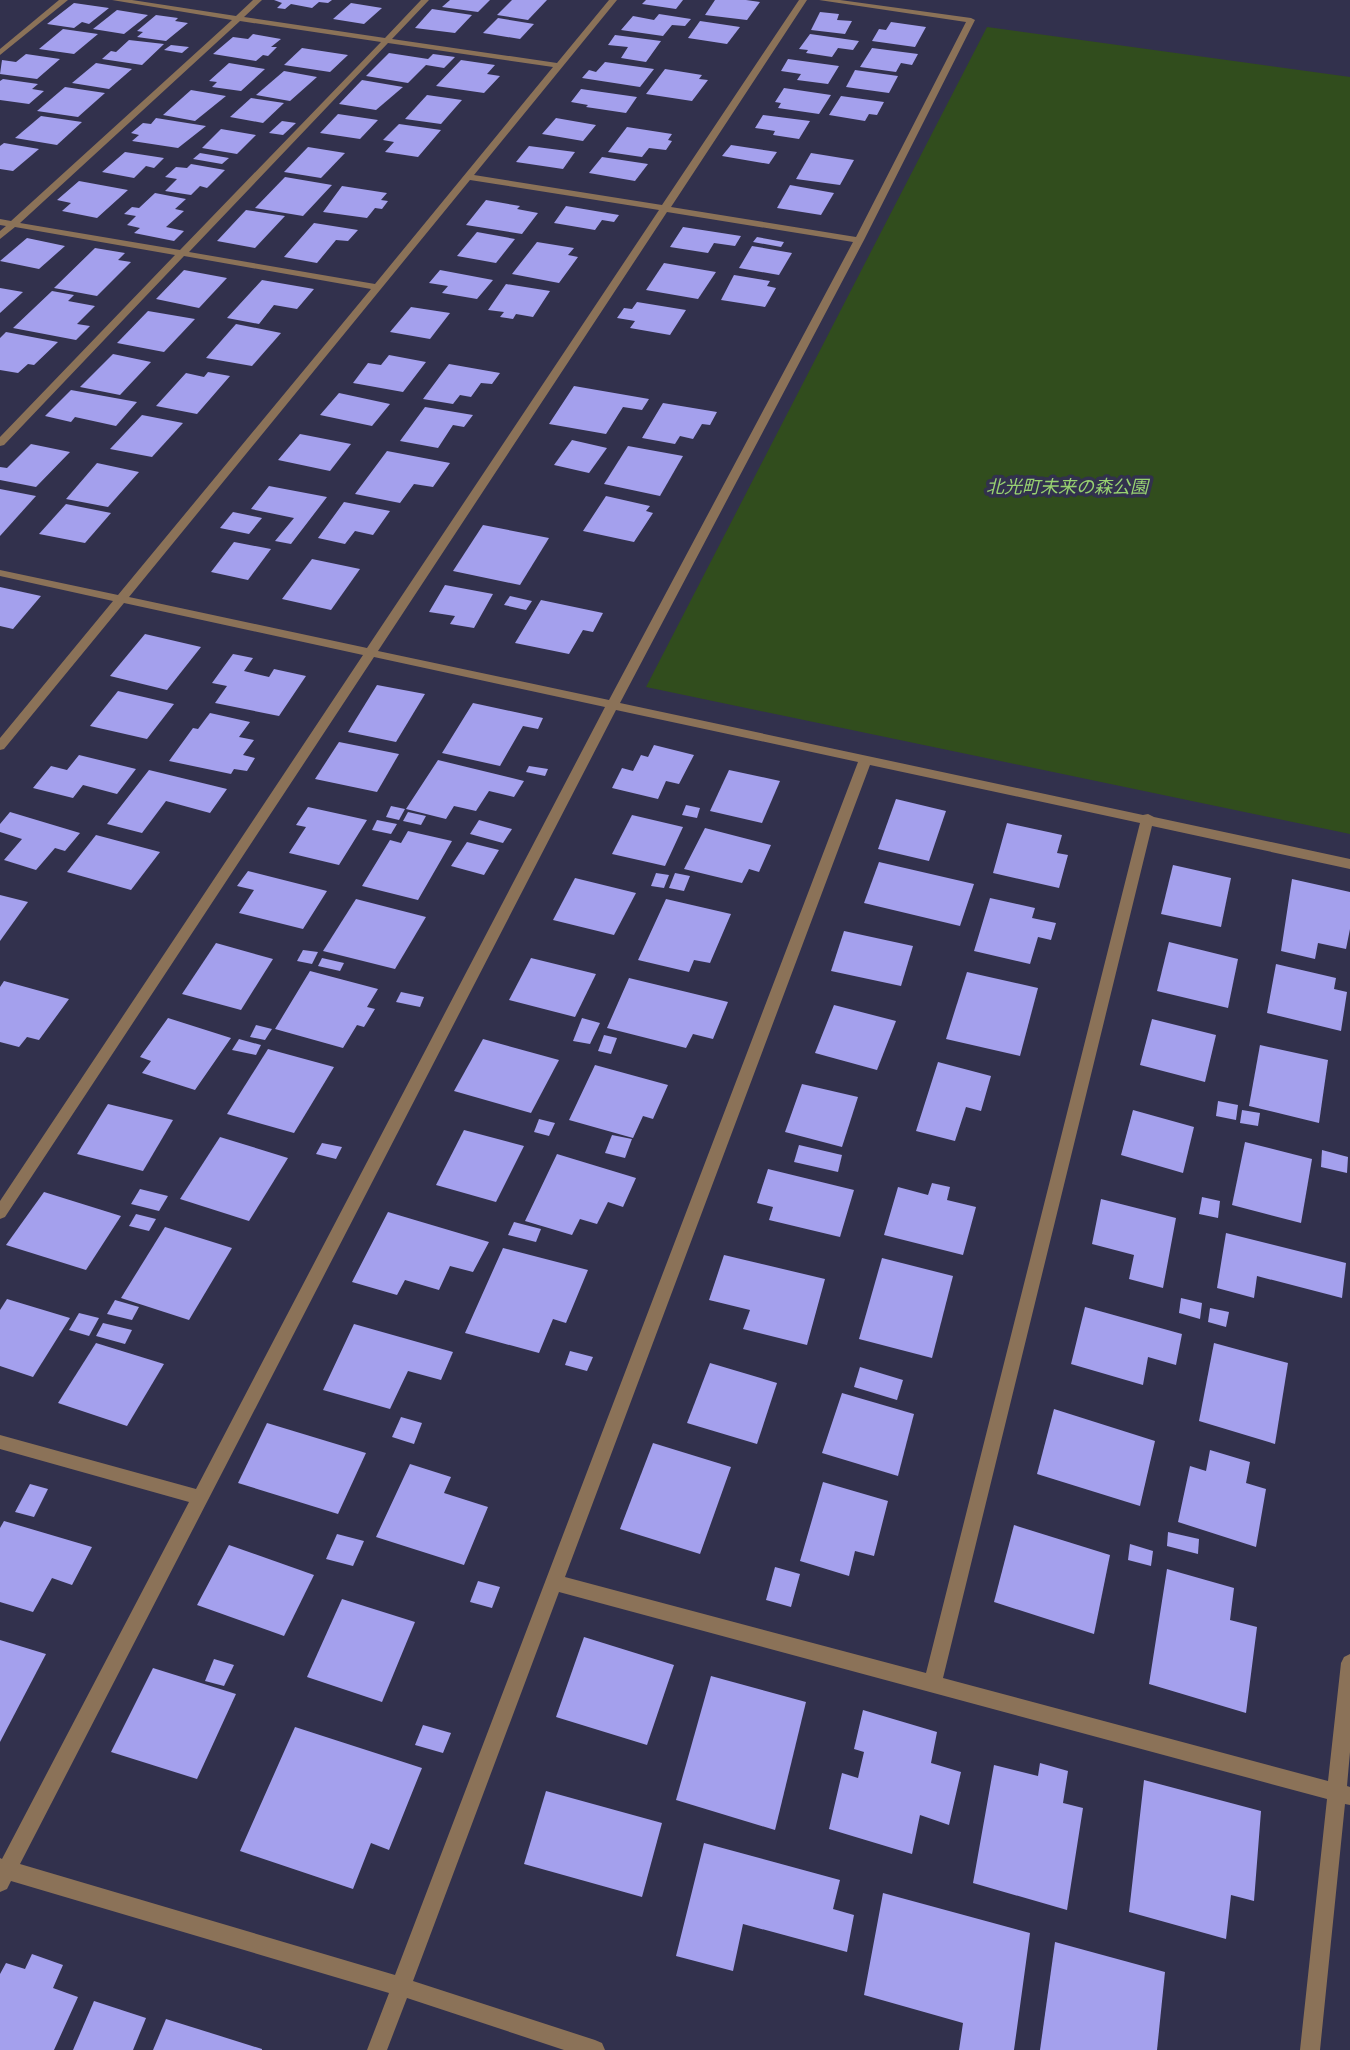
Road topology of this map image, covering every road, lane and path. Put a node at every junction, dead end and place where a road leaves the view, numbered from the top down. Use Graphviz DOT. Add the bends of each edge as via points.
graph roads {
  1 [pos="64,0"];
  2 [pos="116,0"];
  3 [pos="258,0"];
  4 [pos="425,0"];
  5 [pos="613,0"];
  6 [pos="803,0"];
  7 [pos="824,0"];
  8 [pos="238,18"];
  9 [pos="385,40"];
  10 [pos="0,53"];
  11 [pos="560,66"];
  12 [pos="470,177"];
  13 [pos="663,209"];
  14 [pos="0,222"];
  15 [pos="13,224"];
  16 [pos="0,236"];
  17 [pos="859,240"];
  18 [pos="182,253"];
  19 [pos="379,287"];
  20 [pos="0,443"];
  21 [pos="0,573"];
  22 [pos="122,597"];
  23 [pos="371,652"];
  24 [pos="613,704"];
  25 [pos="0,747"];
  26 [pos="866,758"];
  27 [pos="1148,818"];
  28 [pos="1350,864"];
  29 [pos="0,1213"];
  30 [pos="0,1442"];
  31 [pos="198,1497"];
  32 [pos="553,1582"];
  33 [pos="1350,1663"];
  34 [pos="933,1683"];
  35 [pos="1343,1794"];
  36 [pos="2,1873"];
  37 [pos="399,1986"];
  38 [pos="377,2050"];
  39 [pos="595,2050"];
  40 [pos="1310,2050"];
  1 -- 10 [label="street"];
  2 -- 8 [label="street"];
  3 -- 8 [label="street"];
  4 -- 9 [label="street"];
  5 -- 11 [label="street"];
  6 -- 13 [label="street"];
  7 -- 17 [label="street" via="971,20"];
  8 -- 9 [label="street"];
  8 -- 15 [label="street"];
  9 -- 11 [label="street"];
  9 -- 18 [label="street"];
  11 -- 12 [label="street"];
  12 -- 13 [label="street"];
  12 -- 19 [label="street"];
  13 -- 17 [label="street"];
  13 -- 23 [label="street"];
  14 -- 15 [label="street"];
  15 -- 16 [label="street"];
  15 -- 18 [label="street"];
  17 -- 24 [label="street"];
  18 -- 19 [label="street"];
  18 -- 20 [label="street"];
  19 -- 22 [label="street"];
  21 -- 22 [label="street"];
  22 -- 23 [label="street"];
  22 -- 25 [label="street"];
  23 -- 24 [label="street"];
  23 -- 29 [label="street"];
  24 -- 26 [label="street"];
  24 -- 31 [label="street"];
  26 -- 27 [label="street"];
  26 -- 32 [label="street"];
  27 -- 28 [label="street"];
  27 -- 34 [label="street"];
  30 -- 31 [label="street"];
  31 -- 36 [label="street"];
  32 -- 34 [label="street"];
  32 -- 37 [label="street"];
  33 -- 35 [label="street"];
  34 -- 35 [label="street"];
  35 -- 40 [label="street"];
  36 -- 37 [label="street"];
  37 -- 38 [label="street"];
  37 -- 39 [label="street"];
}
